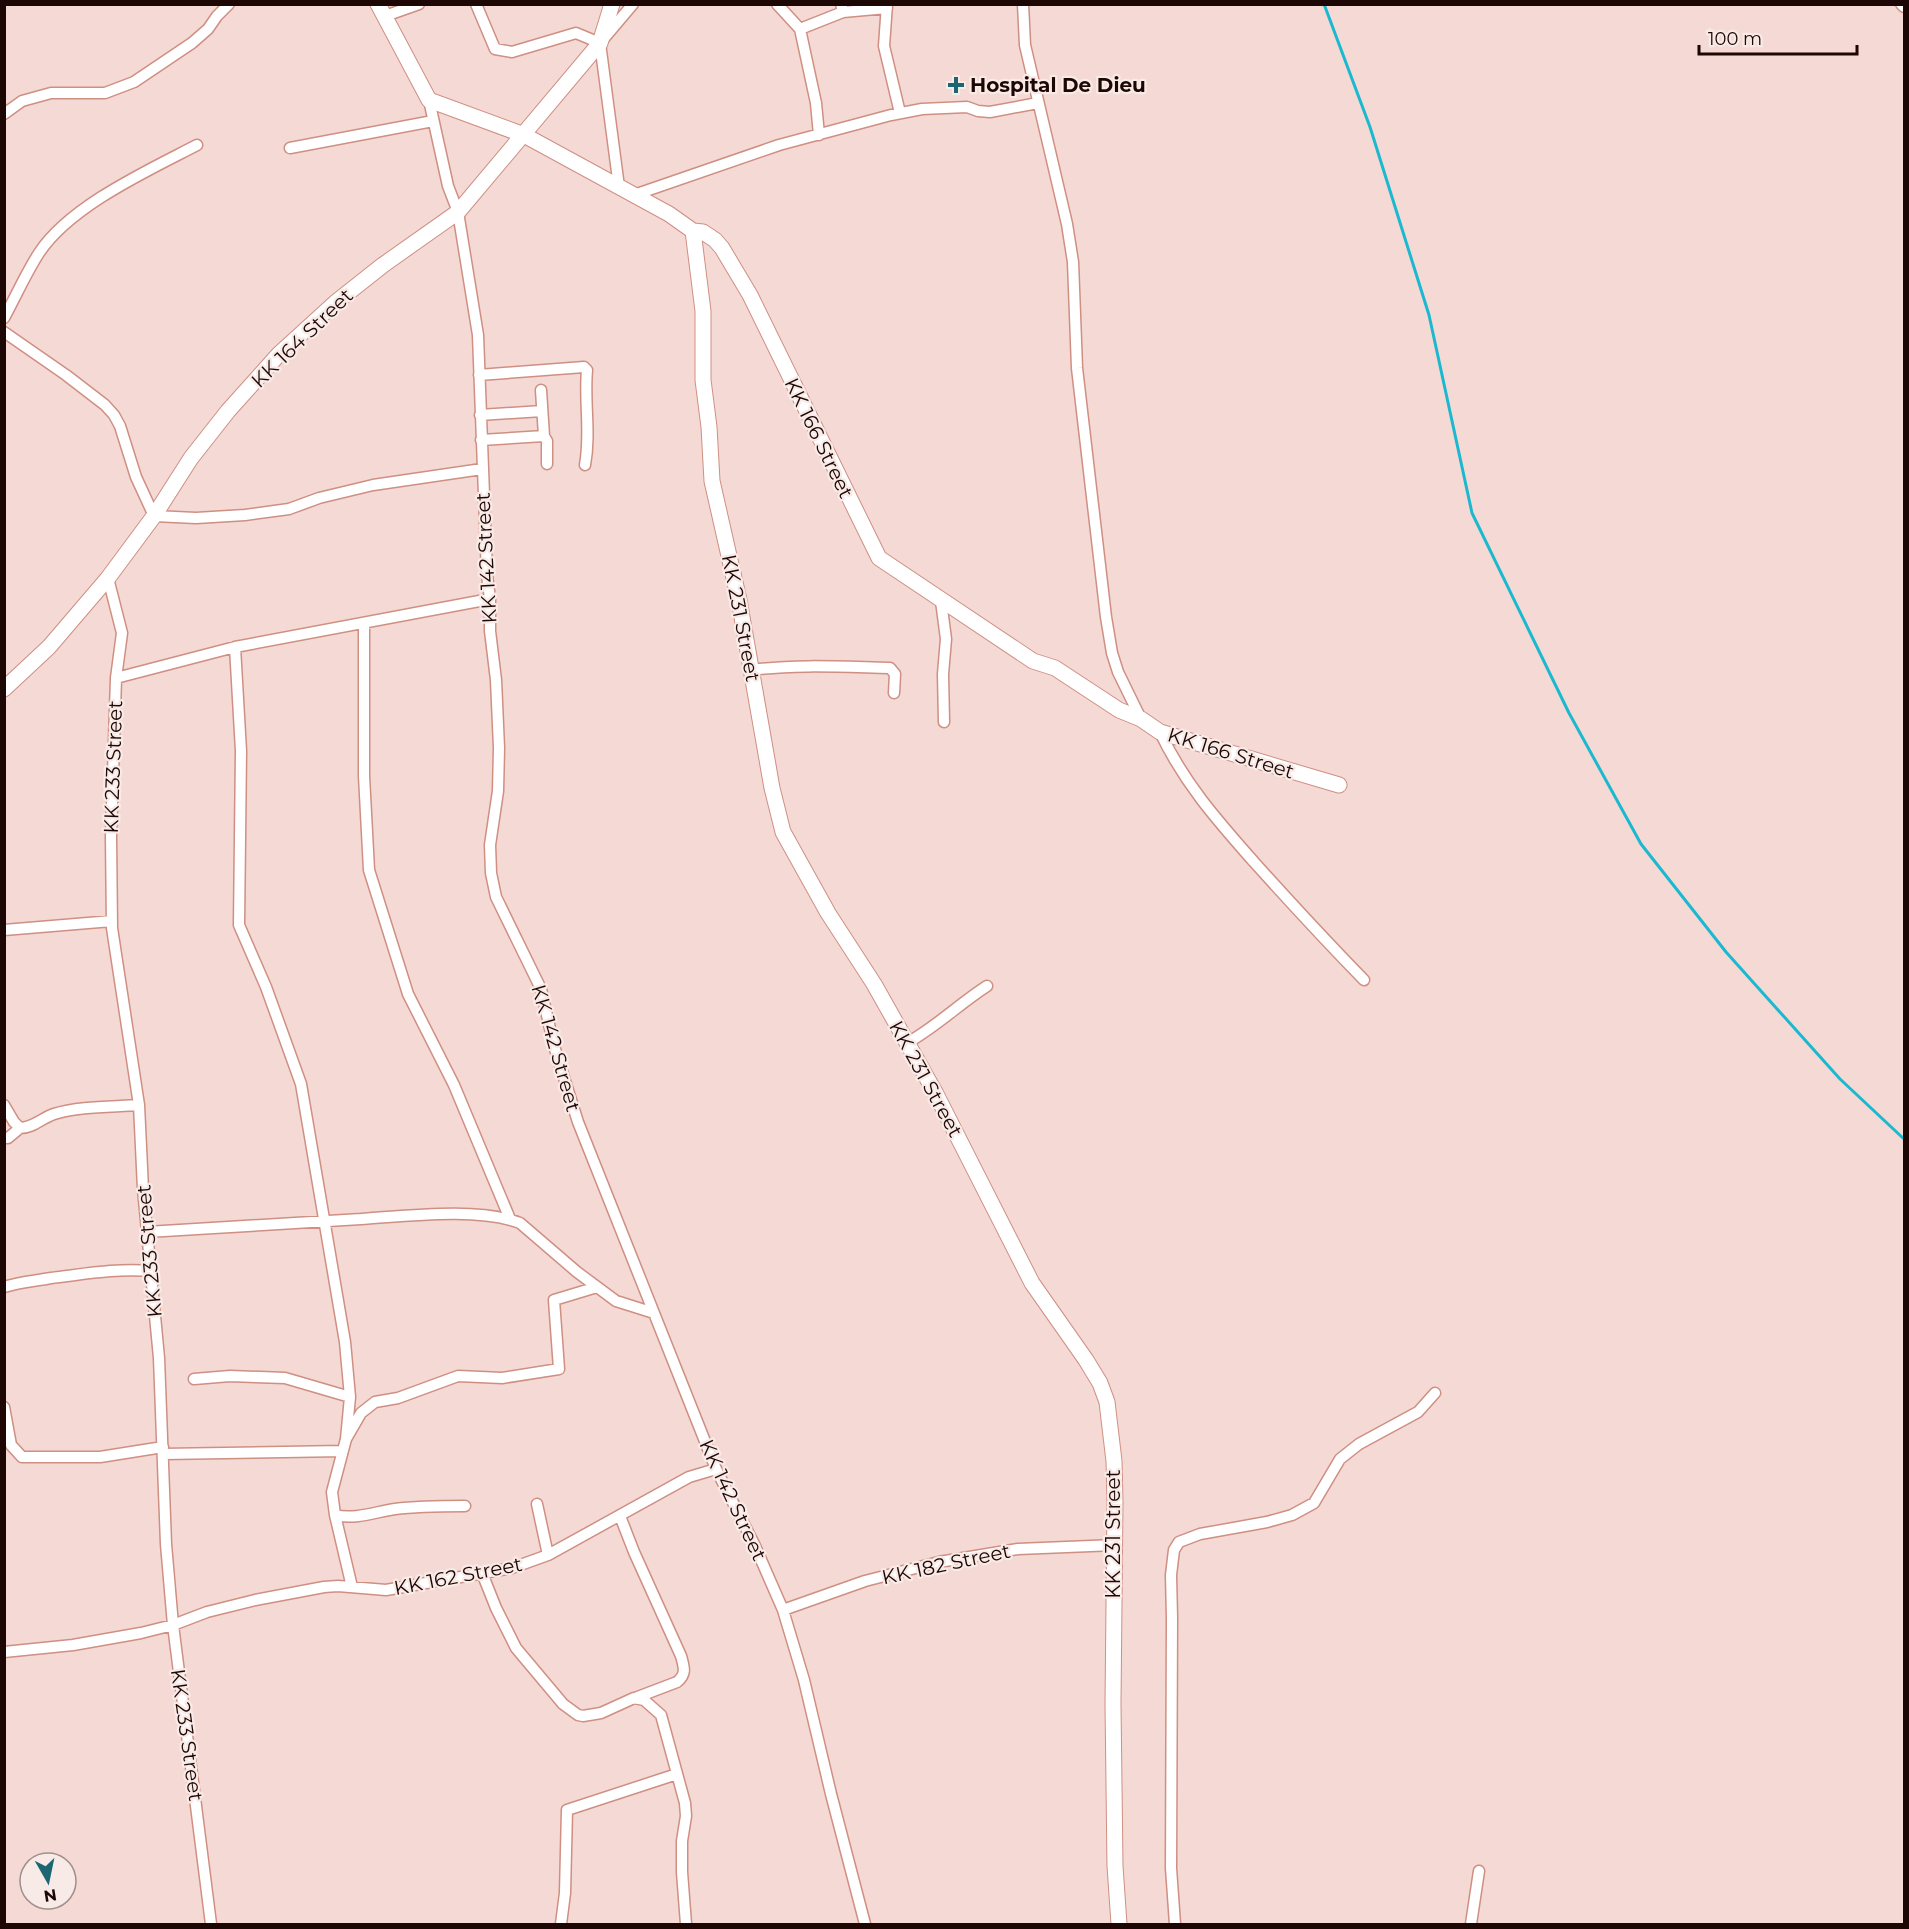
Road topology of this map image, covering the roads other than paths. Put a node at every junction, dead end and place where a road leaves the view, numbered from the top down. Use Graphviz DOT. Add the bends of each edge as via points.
graph roads {
  1 [pos="229,4"];
  2 [pos="419,4"];
  3 [pos="476,4"];
  4 [pos="612,4"];
  5 [pos="633,4"];
  6 [pos="777,4"];
  7 [pos="1023,4"];
  8 [pos="887,6"];
  9 [pos="842,8"];
  10 [pos="382,10"];
  11 [pos="800,28"];
  12 [pos="600,43"];
  13 [pos="429,100"];
  14 [pos="1038,103"];
  15 [pos="900,113"];
  16 [pos="4,114"];
  17 [pos="434,121"];
  18 [pos="524,135"];
  19 [pos="819,135"];
  20 [pos="197,145"];
  21 [pos="290,148"];
  22 [pos="619,187"];
  23 [pos="634,195"];
  24 [pos="458,212"];
  25 [pos="693,231"];
  26 [pos="4,318"];
  27 [pos="4,333"];
  28 [pos="479,375"];
  29 [pos="541,390"];
  30 [pos="542,411"];
  31 [pos="480,415"];
  32 [pos="544,436"];
  33 [pos="481,440"];
  34 [pos="547,464"];
  35 [pos="585,465"];
  36 [pos="482,469"];
  37 [pos="154,516"];
  38 [pos="108,578"];
  39 [pos="490,599"];
  40 [pos="941,601"];
  41 [pos="364,623"];
  42 [pos="235,647"];
  43 [pos="752,670"];
  44 [pos="116,678"];
  45 [pos="4,689"];
  46 [pos="894,693"];
  47 [pos="1140,719"];
  48 [pos="944,722"];
  49 [pos="1160,732"];
  50 [pos="1339,785"];
  51 [pos="112,921"];
  52 [pos="4,930"];
  53 [pos="1364,980"];
  54 [pos="987,987"];
  55 [pos="907,1043"];
  56 [pos="4,1105"];
  57 [pos="139,1105"];
  58 [pos="20,1128"];
  59 [pos="4,1138"];
  60 [pos="510,1219"];
  61 [pos="326,1221"];
  62 [pos="147,1232"];
  63 [pos="151,1271"];
  64 [pos="4,1287"];
  65 [pos="597,1287"];
  66 [pos="654,1313"];
  67 [pos="194,1379"];
  68 [pos="1435,1393"];
  69 [pos="350,1396"];
  70 [pos="4,1407"];
  71 [pos="346,1439"];
  72 [pos="163,1451"];
  73 [pos="343,1451"];
  74 [pos="716,1469"];
  75 [pos="537,1504"];
  76 [pos="465,1506"];
  77 [pos="335,1515"];
  78 [pos="620,1516"];
  79 [pos="1115,1545"];
  80 [pos="548,1555"];
  81 [pos="482,1573"];
  82 [pos="352,1587"];
  83 [pos="783,1610"];
  84 [pos="172,1625"];
  85 [pos="4,1652"];
  86 [pos="634,1698"];
  87 [pos="677,1774"];
  88 [pos="1479,1871"];
  89 [pos="211,1924"];
  90 [pos="561,1924"];
  91 [pos="686,1924"];
  92 [pos="865,1924"];
  93 [pos="1119,1924"];
  94 [pos="1175,1924"];
  95 [pos="1471,1924"];
  1 -- 16 [label="street" via="192,44 134,82 105,93 51,93 22,101"];
  2 -- 10 [label="street"];
  3 -- 12 [label="street" via="495,49 512,52 576,33"];
  4 -- 12 [label="street, KK 164 Street"];
  5 -- 12 [label="street"];
  6 -- 11 [label="street"];
  7 -- 14 [label="street" via="1025,45"];
  8 -- 9 [label="street"];
  8 -- 15 [label="street" via="884,46"];
  9 -- 11 [label="street"];
  10 -- 13 [label="street"];
  11 -- 19 [label="street"];
  12 -- 18 [label="street, KK 164 Street"];
  12 -- 22 [label="street"];
  13 -- 17 [label="street, KK 142 Street"];
  13 -- 18 [label="street, KK 166 Street"];
  14 -- 15 [label="street" via="990,112 967,107"];
  14 -- 47 [label="street" via="1073,262 1077,368 1106,617 1118,672"];
  15 -- 19 [label="street"];
  17 -- 21 [label="street"];
  17 -- 24 [label="street, KK 142 Street" via="448,186"];
  18 -- 22 [label="street, KK 166 Street"];
  18 -- 24 [label="street, KK 164 Street"];
  19 -- 23 [label="street"];
  20 -- 26 [label="street" via="129,180 69,220 39,253"];
  22 -- 23 [label="street, KK 166 Street"];
  23 -- 25 [label="street, KK 166 Street"];
  24 -- 28 [label="street, KK 142 Street" via="478,335"];
  24 -- 37 [label="street, KK 164 Street" via="335,303 279,354 191,458"];
  25 -- 40 [label="street, KK 166 Street" via="703,232 722,248 750,295 879,558"];
  25 -- 43 [label="street, KK 231 Street" via="704,311 703,380 712,481"];
  27 -- 37 [label="street" via="66,375 114,415"];
  28 -- 31 [label="street, KK 142 Street"];
  28 -- 35 [label="street" via="584,367 589,428"];
  29 -- 30 [label="street"];
  30 -- 31 [label="street"];
  30 -- 32 [label="street"];
  31 -- 33 [label="street, KK 142 Street"];
  32 -- 33 [label="street"];
  32 -- 34 [label="street"];
  33 -- 36 [label="street, KK 142 Street"];
  36 -- 37 [label="street" via="373,485 289,509 204,518"];
  36 -- 39 [label="street, KK 142 Street"];
  37 -- 38 [label="street, KK 164 Street"];
  38 -- 44 [label="street, KK 233 Street" via="122,633"];
  38 -- 45 [label="street, KK 164 Street" via="49,647"];
  39 -- 41 [label="street"];
  39 -- 66 [label="street, KK 142 Street" via="499,748 490,845 496,897 541,988 578,1122"];
  40 -- 47 [label="street, KK 166 Street" via="1033,660 1055,668 1119,710"];
  40 -- 48 [label="street" via="946,639"];
  41 -- 42 [label="street"];
  41 -- 60 [label="street" via="364,776 369,870 408,994 454,1085"];
  42 -- 44 [label="street"];
  42 -- 61 [label="street" via="242,751 239,925 302,1084"];
  43 -- 46 [label="street" via="890,668 895,674"];
  43 -- 55 [label="street, KK 231 Street" via="783,832"];
  44 -- 51 [label="street, KK 233 Street"];
  47 -- 49 [label="street, KK 166 Street"];
  49 -- 50 [label="street, KK 166 Street"];
  49 -- 53 [label="street" via="1205,806"];
  51 -- 52 [label="street"];
  51 -- 57 [label="street, KK 233 Street"];
  54 -- 55 [label="street"];
  55 -- 79 [label="street, KK 231 Street" via="1032,1283 1100,1383 1107,1402 1114,1461"];
  56 -- 58 [label="street"];
  57 -- 58 [label="street" via="54,1114"];
  57 -- 62 [label="street, KK 233 Street"];
  58 -- 59 [label="street"];
  60 -- 61 [label="street" via="483,1215"];
  60 -- 65 [label="street" via="520,1223"];
  61 -- 62 [label="street"];
  61 -- 69 [label="street"];
  62 -- 63 [label="street, KK 233 Street"];
  63 -- 64 [label="street" via="88,1272"];
  63 -- 72 [label="street, KK 233 Street"];
  65 -- 66 [label="street" via="616,1301"];
  65 -- 71 [label="street" via="554,1300 559,1369 502,1378 458,1376 398,1398 375,1402 362,1413"];
  66 -- 74 [label="street, KK 142 Street"];
  67 -- 69 [label="street" via="285,1378"];
  68 -- 94 [label="street" via="1418,1412 1359,1444 1340,1459 1314,1503 1267,1522 1200,1534 1179,1542 1174,1550 1171,1868"];
  69 -- 71 [label="street"];
  70 -- 72 [label="street" via="11,1445 22,1457 100,1457"];
  71 -- 73 [label="street"];
  72 -- 73 [label="street"];
  72 -- 84 [label="street, KK 233 Street"];
  73 -- 77 [label="street" via="332,1492"];
  74 -- 78 [label="street, KK 162 Street" via="689,1477"];
  74 -- 83 [label="street, KK 142 Street"];
  75 -- 80 [label="street"];
  76 -- 77 [label="street" via="395,1509 346,1518"];
  77 -- 82 [label="street"];
  78 -- 80 [label="street, KK 162 Street"];
  78 -- 86 [label="street" via="685,1671 677,1682"];
  79 -- 83 [label="street, KK 182 Street" via="1018,1549 939,1562 865,1581"];
  79 -- 93 [label="street, KK 231 Street" via="1113,1704"];
  80 -- 81 [label="street, KK 162 Street" via="512,1568"];
  81 -- 82 [label="street, KK 162 Street" via="386,1590"];
  81 -- 86 [label="street" via="516,1648 563,1704 583,1716 601,1713"];
  82 -- 84 [label="street, KK 162 Street" via="324,1587 255,1600"];
  83 -- 92 [label="street, KK 142 Street"];
  84 -- 85 [label="street, KK 162 Street" via="73,1645"];
  84 -- 89 [label="street, KK 233 Street"];
  86 -- 87 [label="street" via="644,1700 661,1715"];
  87 -- 90 [label="street" via="567,1809"];
  87 -- 91 [label="street" via="686,1816 682,1841"];
  88 -- 95 [label="street"];
}
